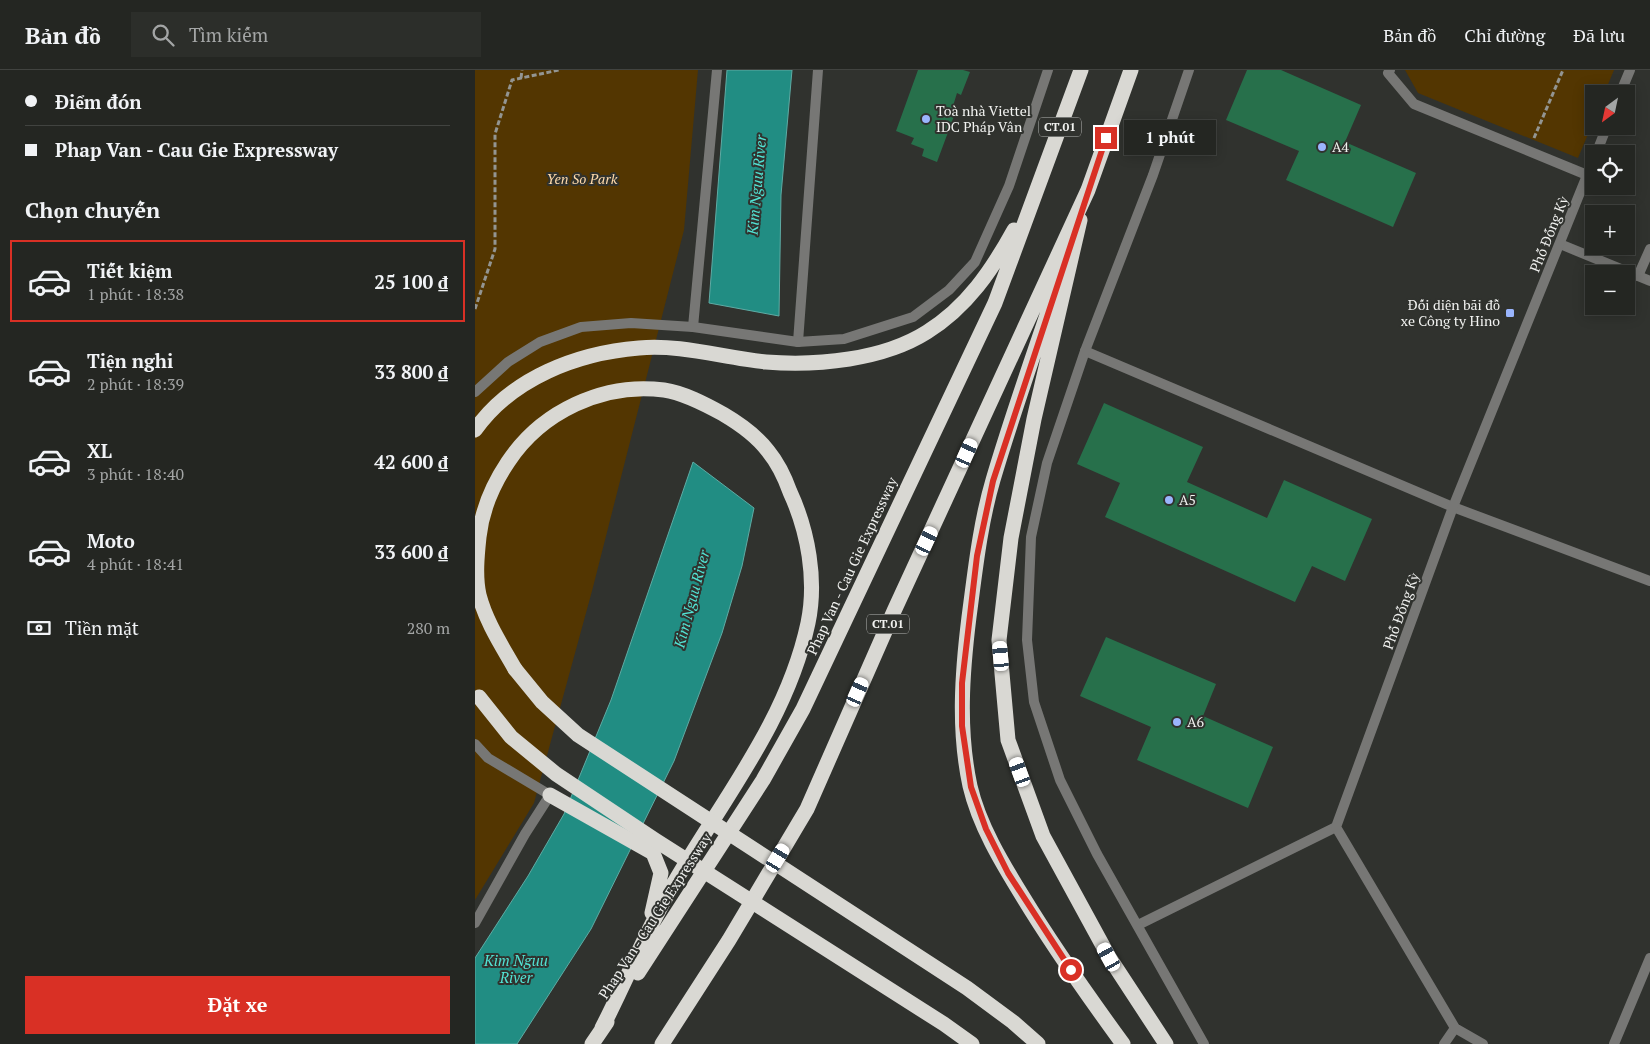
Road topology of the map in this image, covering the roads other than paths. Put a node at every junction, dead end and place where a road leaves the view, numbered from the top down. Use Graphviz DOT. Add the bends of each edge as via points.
graph roads {
  1 [pos="717,70"];
  2 [pos="819,70"];
  3 [pos="1048,70"];
  4 [pos="1081,70"];
  5 [pos="1131,70"];
  6 [pos="1189,70"];
  7 [pos="1630,70"];
  8 [pos="1386,71"];
  9 [pos="1624,85"];
  10 [pos="1585,174"];
  11 [pos="1585,180"];
  12 [pos="1039,185"];
  13 [pos="1088,190"];
  14 [pos="1560,244"];
  15 [pos="1650,249"];
  16 [pos="1638,276"];
  17 [pos="1650,281"];
  18 [pos="693,327"];
  19 [pos="798,342"];
  20 [pos="1085,351"];
  21 [pos="475,392"];
  22 [pos="475,430"];
  23 [pos="1453,507"];
  24 [pos="1650,581"];
  25 [pos="477,694"];
  26 [pos="475,744"];
  27 [pos="550,795"];
  28 [pos="1336,827"];
  29 [pos="475,923"];
  30 [pos="1138,925"];
  31 [pos="645,940"];
  32 [pos="1650,958"];
  33 [pos="602,1028"];
  34 [pos="1455,1028"];
  35 [pos="592,1044"];
  36 [pos="662,1044"];
  37 [pos="972,1044"];
  38 [pos="1038,1044"];
  39 [pos="1123,1044"];
  40 [pos="1166,1044"];
  41 [pos="1204,1044"];
  42 [pos="1444,1044"];
  43 [pos="1483,1044"];
  44 [pos="1614,1044"];
  1 -- 18 [label="street"];
  2 -- 19 [label="street"];
  3 -- 19 [label="street" via="1009,186 975,262 949,290 913,317 845,339"];
  4 -- 12 [label="highway, Phap Van - Cau Gie Expressway / CT.01"];
  5 -- 13 [label="highway, CT.01"];
  6 -- 20 [label="street" via="1153,175"];
  7 -- 9 [label="street"];
  8 -- 10 [label="street" via="1414,104"];
  11 -- 14 [label="street, Phố Đống Kỳ"];
  12 -- 22 [label="highway" via="993,267 975,292 927,332 898,345 833,362 766,362 655,348 594,356 555,368 516,388"];
  12 -- 33 [label="highway, Phap Van - Cau Gie Expressway / CT.01" via="995,303 803,708 763,780"];
  13 -- 36 [label="highway, CT.01" via="894,611 807,809"];
  13 -- 39 [label="highway" via="993,481 977,556 962,683 962,726 971,787 1008,873 1045,933"];
  13 -- 40 [label="highway" via="1034,419 1011,538 999,640 1007,731 1043,836 1109,957"];
  14 -- 16 [label="street"];
  14 -- 23 [label="street, Phố Đống Kỳ"];
  15 -- 16 [label="street"];
  16 -- 17 [label="street"];
  18 -- 19 [label="street"];
  18 -- 21 [label="street" via="631,322 581,327 539,342 508,362"];
  20 -- 23 [label="street"];
  20 -- 30 [label="street" via="1047,463 1031,538 1027,640 1034,702 1060,780"];
  23 -- 24 [label="street"];
  23 -- 28 [label="street, Phố Đống Kỳ"];
  25 -- 37 [label="highway, bridge" via="511,737 557,774"];
  26 -- 27 [label="street" via="488,758"];
  27 -- 29 [label="street"];
  27 -- 31 [label="highway" via="653,853 661,873"];
  28 -- 30 [label="street"];
  28 -- 34 [label="street"];
  30 -- 41 [label="street"];
  31 -- 33 [label="highway"];
  31 -- 38 [label="highway, bridge" via="667,896 727,800 776,714 790,683 808,620 808,556 801,517 769,451 743,426 704,403 666,390 638,389 576,403 547,418 517,448 494,482 481,515 477,559 479,595 495,634 515,669 543,702 578,734 958,983"];
  32 -- 44 [label="street"];
  33 -- 35 [label="highway, Phap Van - Cau Gie Expressway / CT.01"];
  34 -- 42 [label="street"];
  34 -- 43 [label="street"];
}
